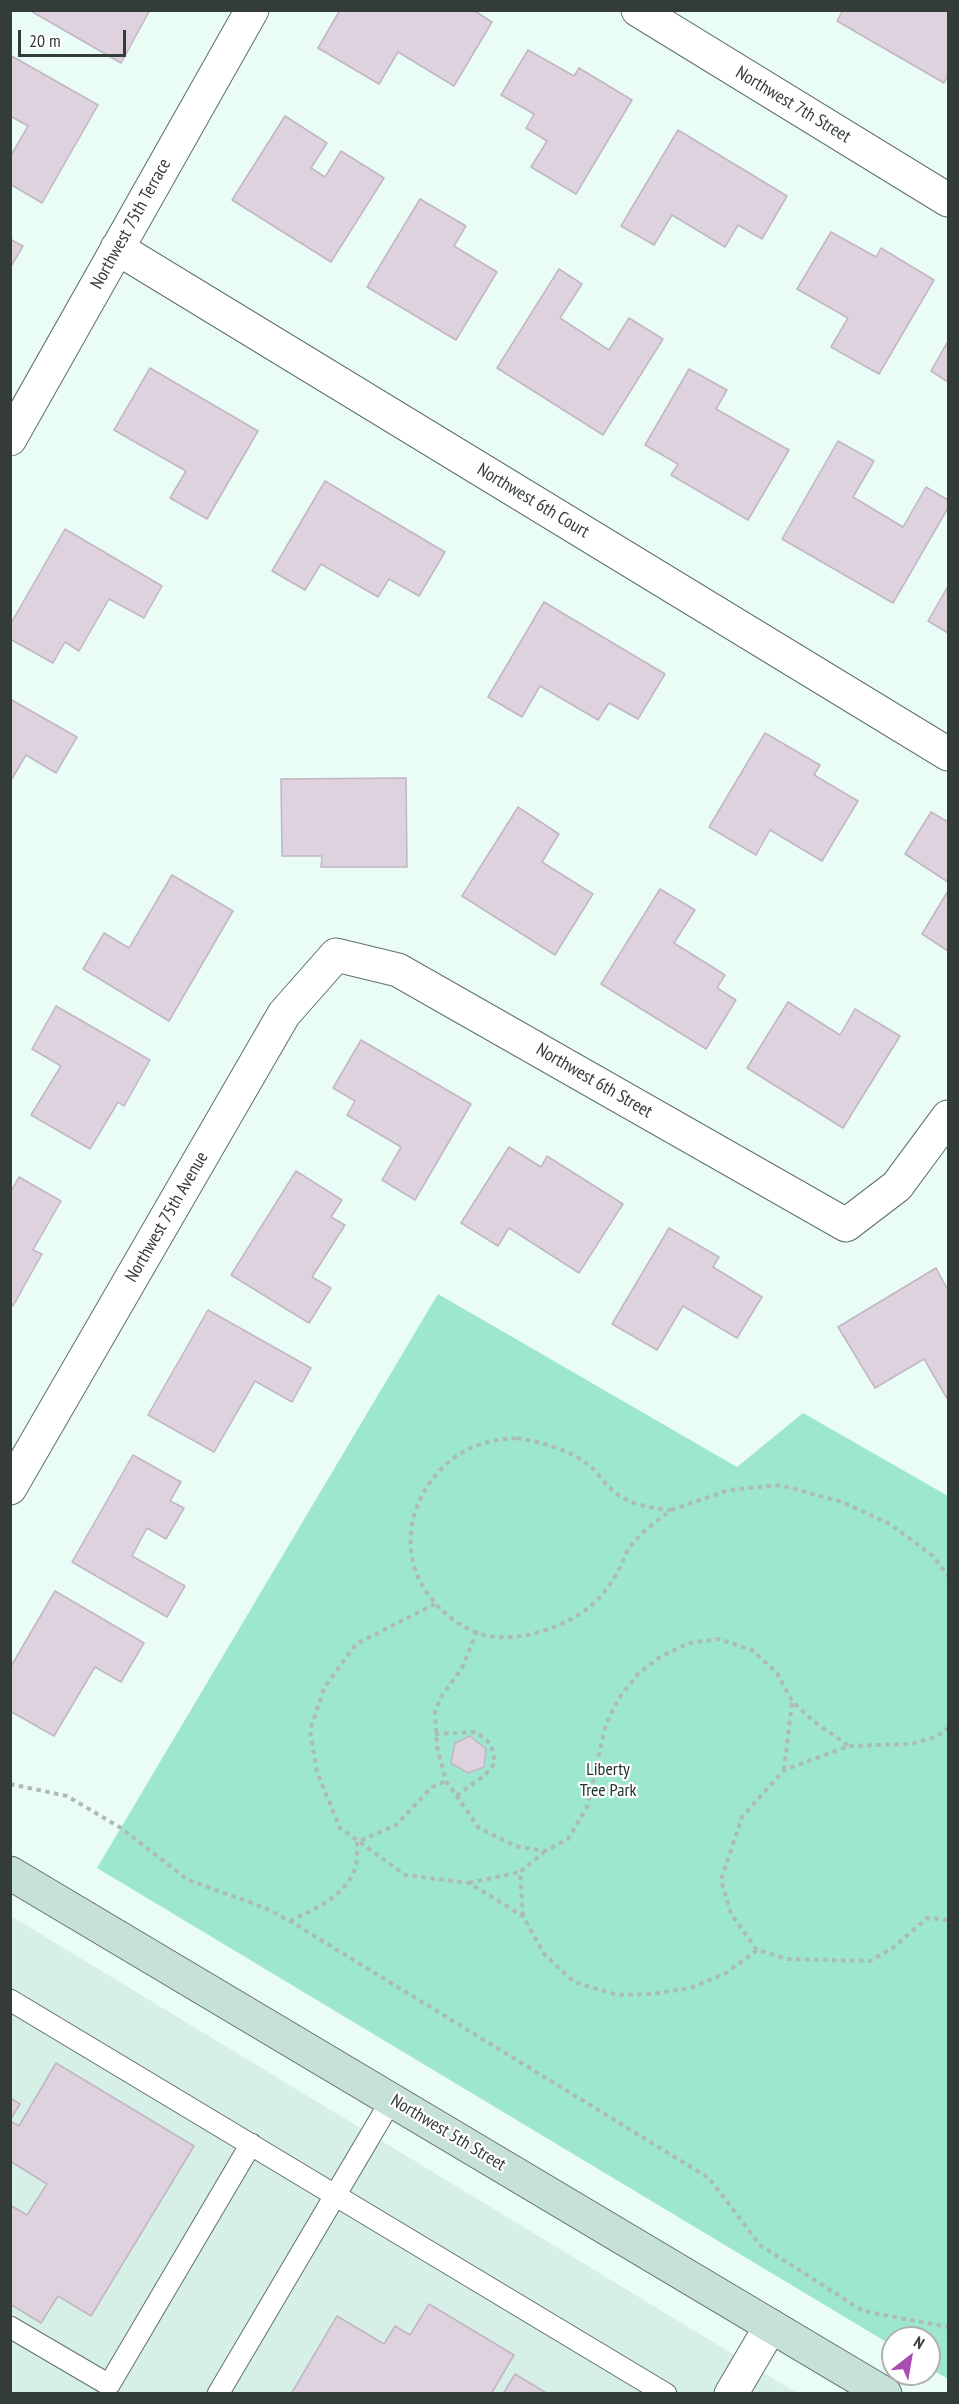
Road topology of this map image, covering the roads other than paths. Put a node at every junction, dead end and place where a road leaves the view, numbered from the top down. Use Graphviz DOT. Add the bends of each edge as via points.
graph roads {
  1 [pos="252,10"];
  2 [pos="638,10"];
  3 [pos="948,200"];
  4 [pos="117,248"];
  5 [pos="10,439"];
  6 [pos="948,754"];
  7 [pos="336,955"];
  8 [pos="948,1117"];
  9 [pos="10,1488"];
  10 [pos="10,1873"];
  11 [pos="10,2000"];
  12 [pos="392,2099"];
  13 [pos="251,2144"];
  14 [pos="335,2194"];
  15 [pos="771,2326"];
  16 [pos="10,2327"];
  17 [pos="851,2385"];
  18 [pos="219,2394"];
  19 [pos="666,2394"];
  20 [pos="731,2394"];
  21 [pos="885,2394"];
  1 -- 4 [label="street, Northwest 75th Terrace"];
  2 -- 3 [label="street, Northwest 7th Street"];
  4 -- 5 [label="street, Northwest 75th Terrace"];
  4 -- 6 [label="street, Northwest 6th Court"];
  7 -- 8 [label="street, Northwest 6th Street" via="398,970 846,1225 897,1186"];
  7 -- 9 [label="street, Northwest 75th Avenue" via="284,1014"];
  10 -- 12 [label="street, Northwest 5th Street"];
  11 -- 13 [label="lane"];
  12 -- 14 [label="lane"];
  12 -- 15 [label="street, Northwest 5th Street"];
  13 -- 14 [label="lane"];
  13 -- 16 [label="lane" via="109,2385"];
  14 -- 18 [label="lane"];
  14 -- 19 [label="lane"];
  15 -- 17 [label="street, Northwest 5th Street"];
  15 -- 20 [label="street"];
  17 -- 21 [label="street, Northwest 5th Street"];
}
